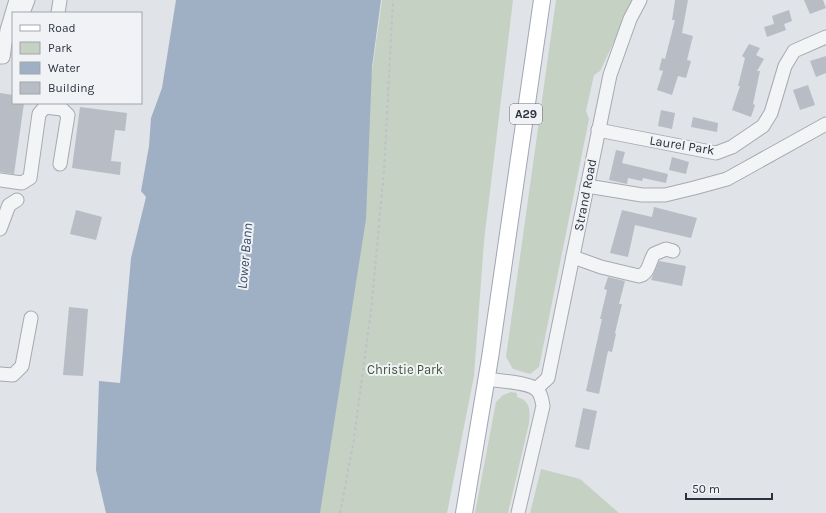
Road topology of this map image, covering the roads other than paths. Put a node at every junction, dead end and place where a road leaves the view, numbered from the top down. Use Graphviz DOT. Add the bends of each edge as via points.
graph roads {
  1 [pos="16,0"];
  2 [pos="28,0"];
  3 [pos="60,0"];
  4 [pos="542,0"];
  5 [pos="640,0"];
  6 [pos="12,12"];
  7 [pos="24,12"];
  8 [pos="58,12"];
  9 [pos="12,13"];
  10 [pos="826,37"];
  11 [pos="0,57"];
  12 [pos="826,124"];
  13 [pos="598,130"];
  14 [pos="60,164"];
  15 [pos="0,180"];
  16 [pos="587,186"];
  17 [pos="17,200"];
  18 [pos="0,229"];
  19 [pos="672,251"];
  20 [pos="573,258"];
  21 [pos="31,318"];
  22 [pos="0,374"];
  23 [pos="487,379"];
  24 [pos="536,389"];
  25 [pos="464,513"];
  26 [pos="518,513"];
  1 -- 6 [label="street"];
  2 -- 7 [label="street"];
  3 -- 8 [label="street"];
  4 -- 23 [label="main road, A29"];
  5 -- 13 [label="street, Strand Road" via="630,19 610,75"];
  9 -- 11 [label="street"];
  10 -- 13 [label="street, Laurel Park" via="794,51 785,66 771,113 763,126 732,147 716,153"];
  12 -- 16 [label="street" via="727,178 694,188 665,195 642,195"];
  13 -- 16 [label="street, Strand Road"];
  14 -- 15 [label="street" via="68,115 62,109 45,107 39,114 30,178 22,182"];
  16 -- 20 [label="street, Strand Road"];
  17 -- 18 [label="street" via="10,205"];
  19 -- 20 [label="street" via="666,249 654,254 644,275 639,276"];
  20 -- 24 [label="street, Strand Road" via="548,378"];
  21 -- 22 [label="street" via="22,366 13,374"];
  23 -- 24 [label="street"];
  23 -- 25 [label="main road, A29"];
  24 -- 26 [label="street" via="542,398 543,406"];
}
